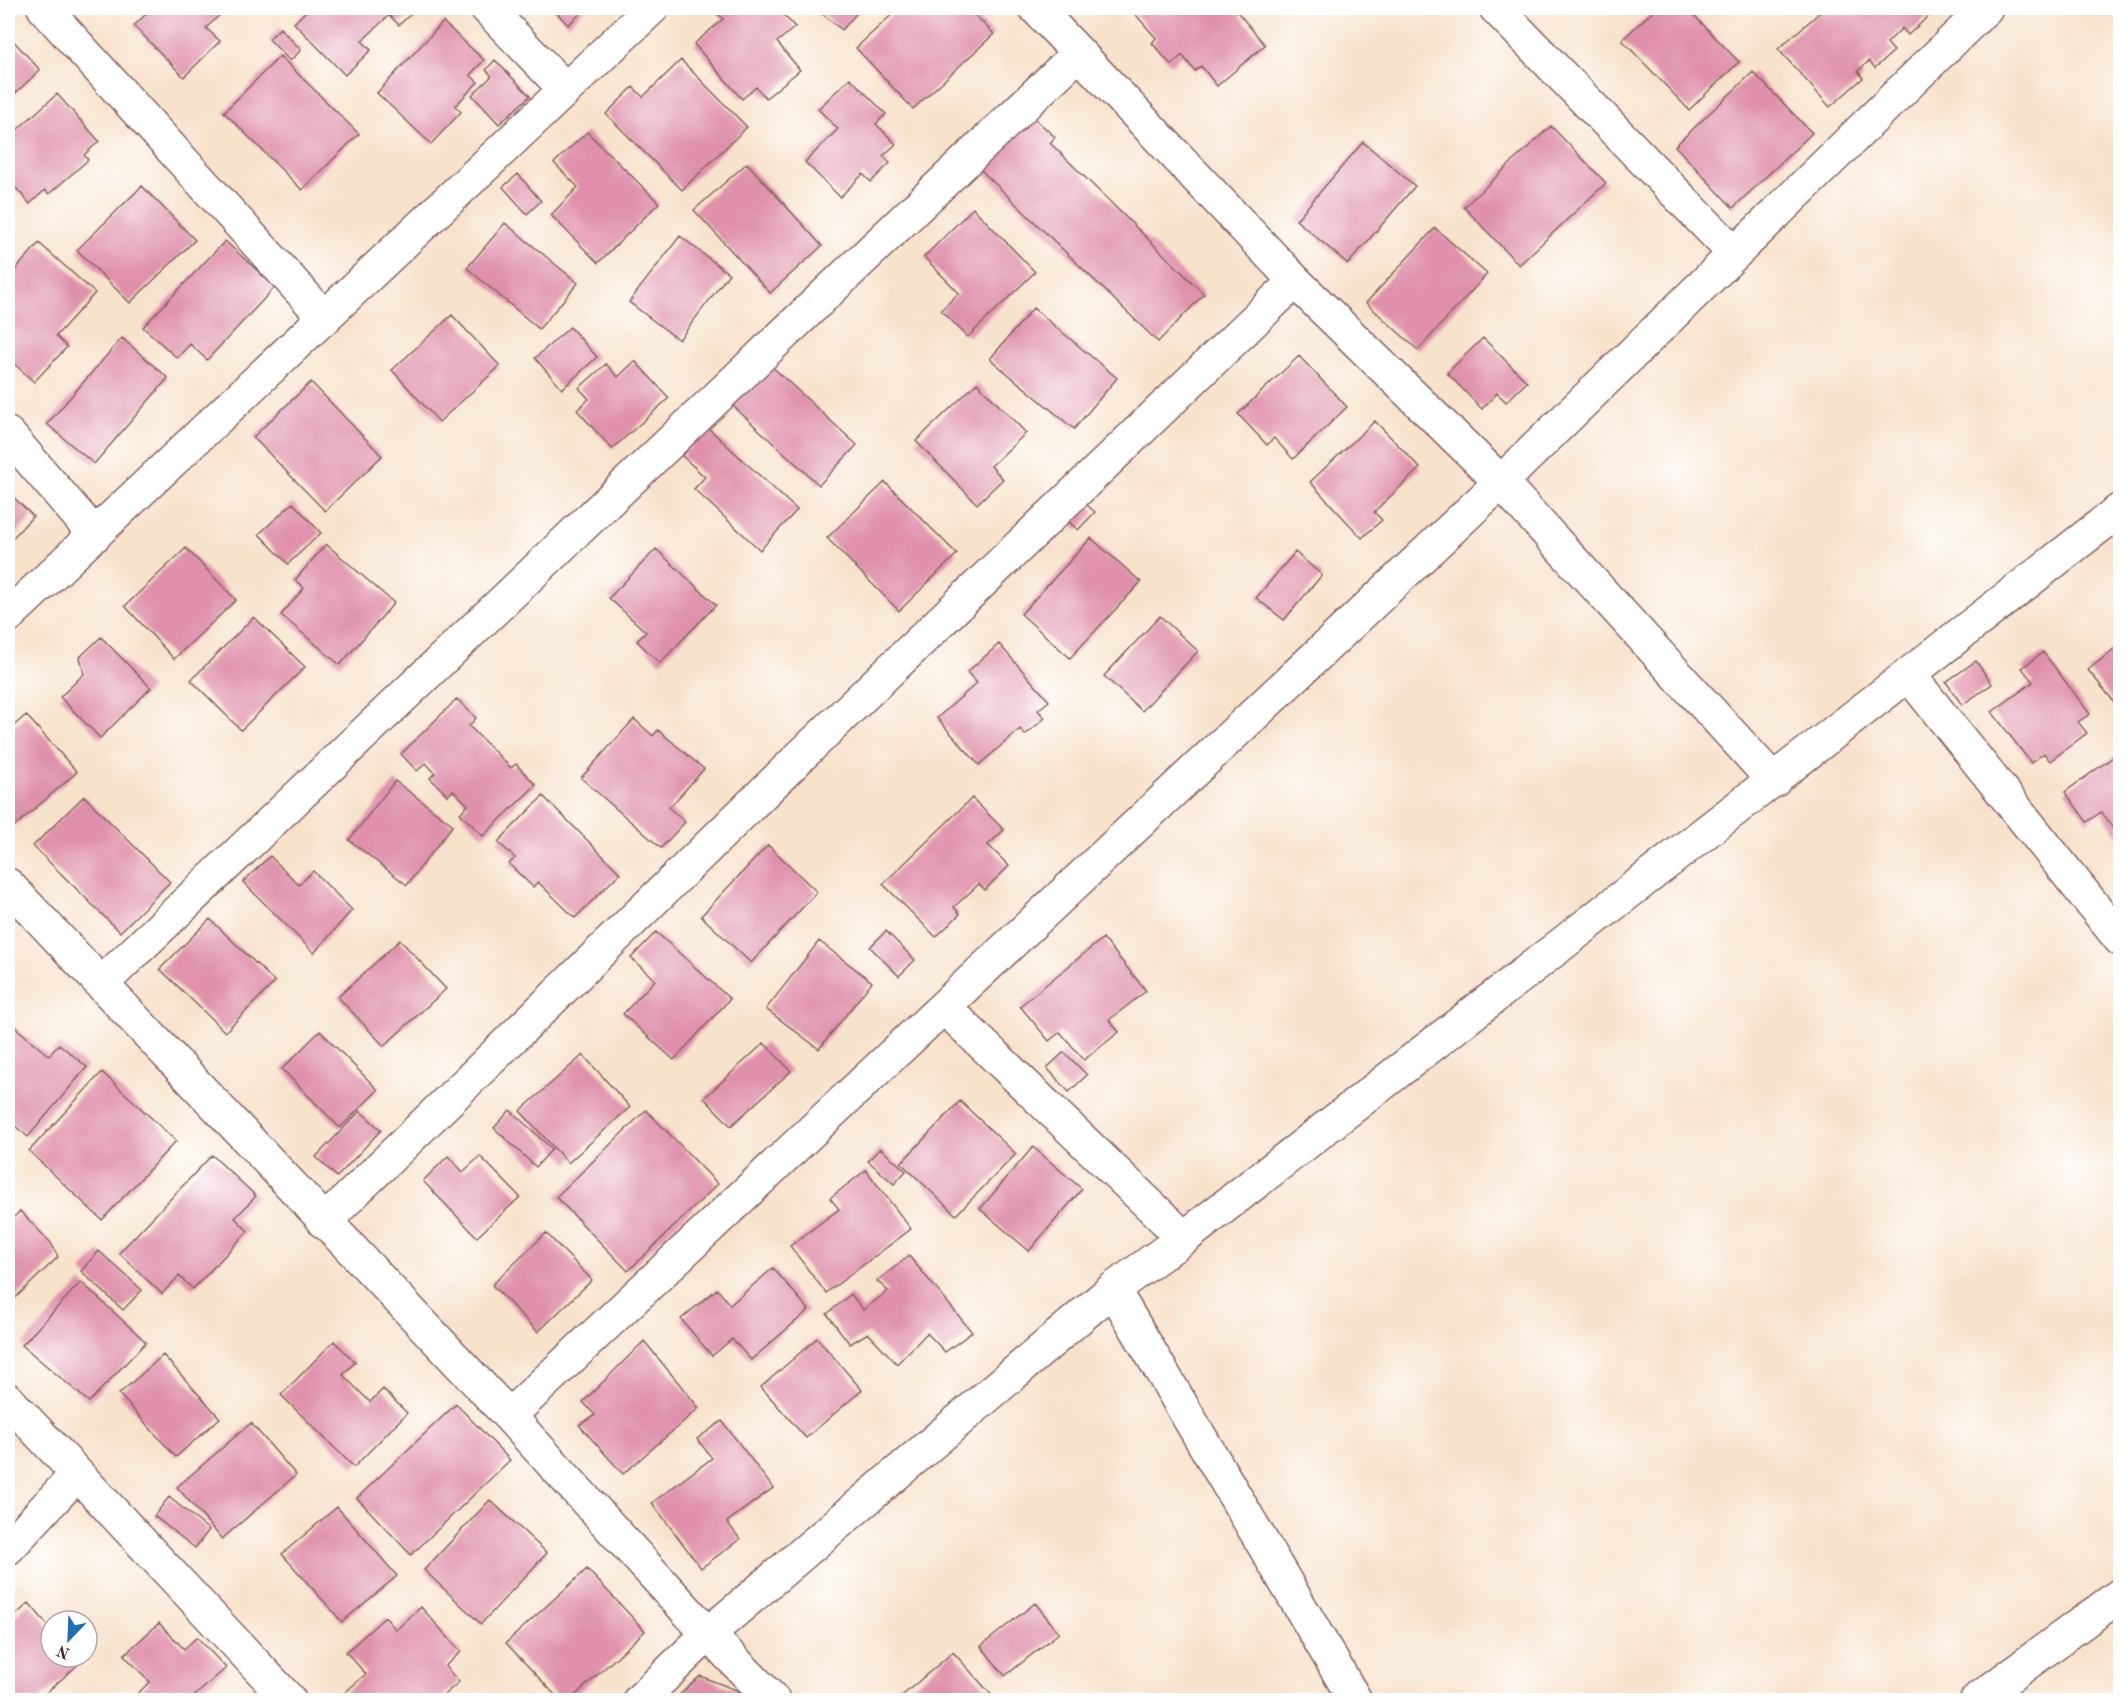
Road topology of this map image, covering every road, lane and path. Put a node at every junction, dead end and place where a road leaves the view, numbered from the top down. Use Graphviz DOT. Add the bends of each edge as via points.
graph roads {
  1 [pos="44,8"];
  2 [pos="487,8"];
  3 [pos="652,8"];
  4 [pos="1036,8"];
  5 [pos="1496,8"];
  6 [pos="1986,8"];
  7 [pos="1078,54"];
  8 [pos="565,89"];
  9 [pos="1734,253"];
  10 [pos="1295,280"];
  11 [pos="325,318"];
  12 [pos="8,434"];
  13 [pos="1501,482"];
  14 [pos="2121,510"];
  15 [pos="95,535"];
  16 [pos="8,616"];
  17 [pos="1909,675"];
  18 [pos="1774,781"];
  19 [pos="8,885"];
  20 [pos="2118,932"];
  21 [pos="101,984"];
  22 [pos="944,1007"];
  23 [pos="324,1222"];
  24 [pos="1184,1238"];
  25 [pos="1113,1289"];
  26 [pos="8,1400"];
  27 [pos="509,1416"];
  28 [pos="77,1474"];
  29 [pos="8,1548"];
  30 [pos="2121,1595"];
  31 [pos="708,1634"];
  32 [pos="289,1701"];
  33 [pos="640,1701"];
  34 [pos="773,1701"];
  35 [pos="1355,1701"];
  36 [pos="1977,1701"];
  1 -- 11 [label="street"];
  2 -- 8 [label="street"];
  3 -- 8 [label="street"];
  4 -- 7 [label="street"];
  5 -- 9 [label="street"];
  6 -- 9 [label="street"];
  7 -- 10 [label="street"];
  7 -- 21 [label="street"];
  8 -- 11 [label="street"];
  9 -- 13 [label="street"];
  10 -- 13 [label="street"];
  10 -- 23 [label="street"];
  11 -- 15 [label="street"];
  12 -- 15 [label="street"];
  13 -- 18 [label="street"];
  13 -- 22 [label="street"];
  14 -- 17 [label="street"];
  15 -- 16 [label="street"];
  17 -- 18 [label="street"];
  17 -- 20 [label="street"];
  18 -- 24 [label="street"];
  19 -- 21 [label="street"];
  21 -- 23 [label="street"];
  22 -- 24 [label="street"];
  22 -- 27 [label="street"];
  23 -- 27 [label="street"];
  24 -- 25 [label="street"];
  25 -- 31 [label="street"];
  25 -- 35 [label="street"];
  26 -- 28 [label="street"];
  27 -- 31 [label="street"];
  28 -- 29 [label="street"];
  28 -- 32 [label="street"];
  30 -- 36 [label="street"];
  31 -- 33 [label="street"];
  31 -- 34 [label="street"];
}
